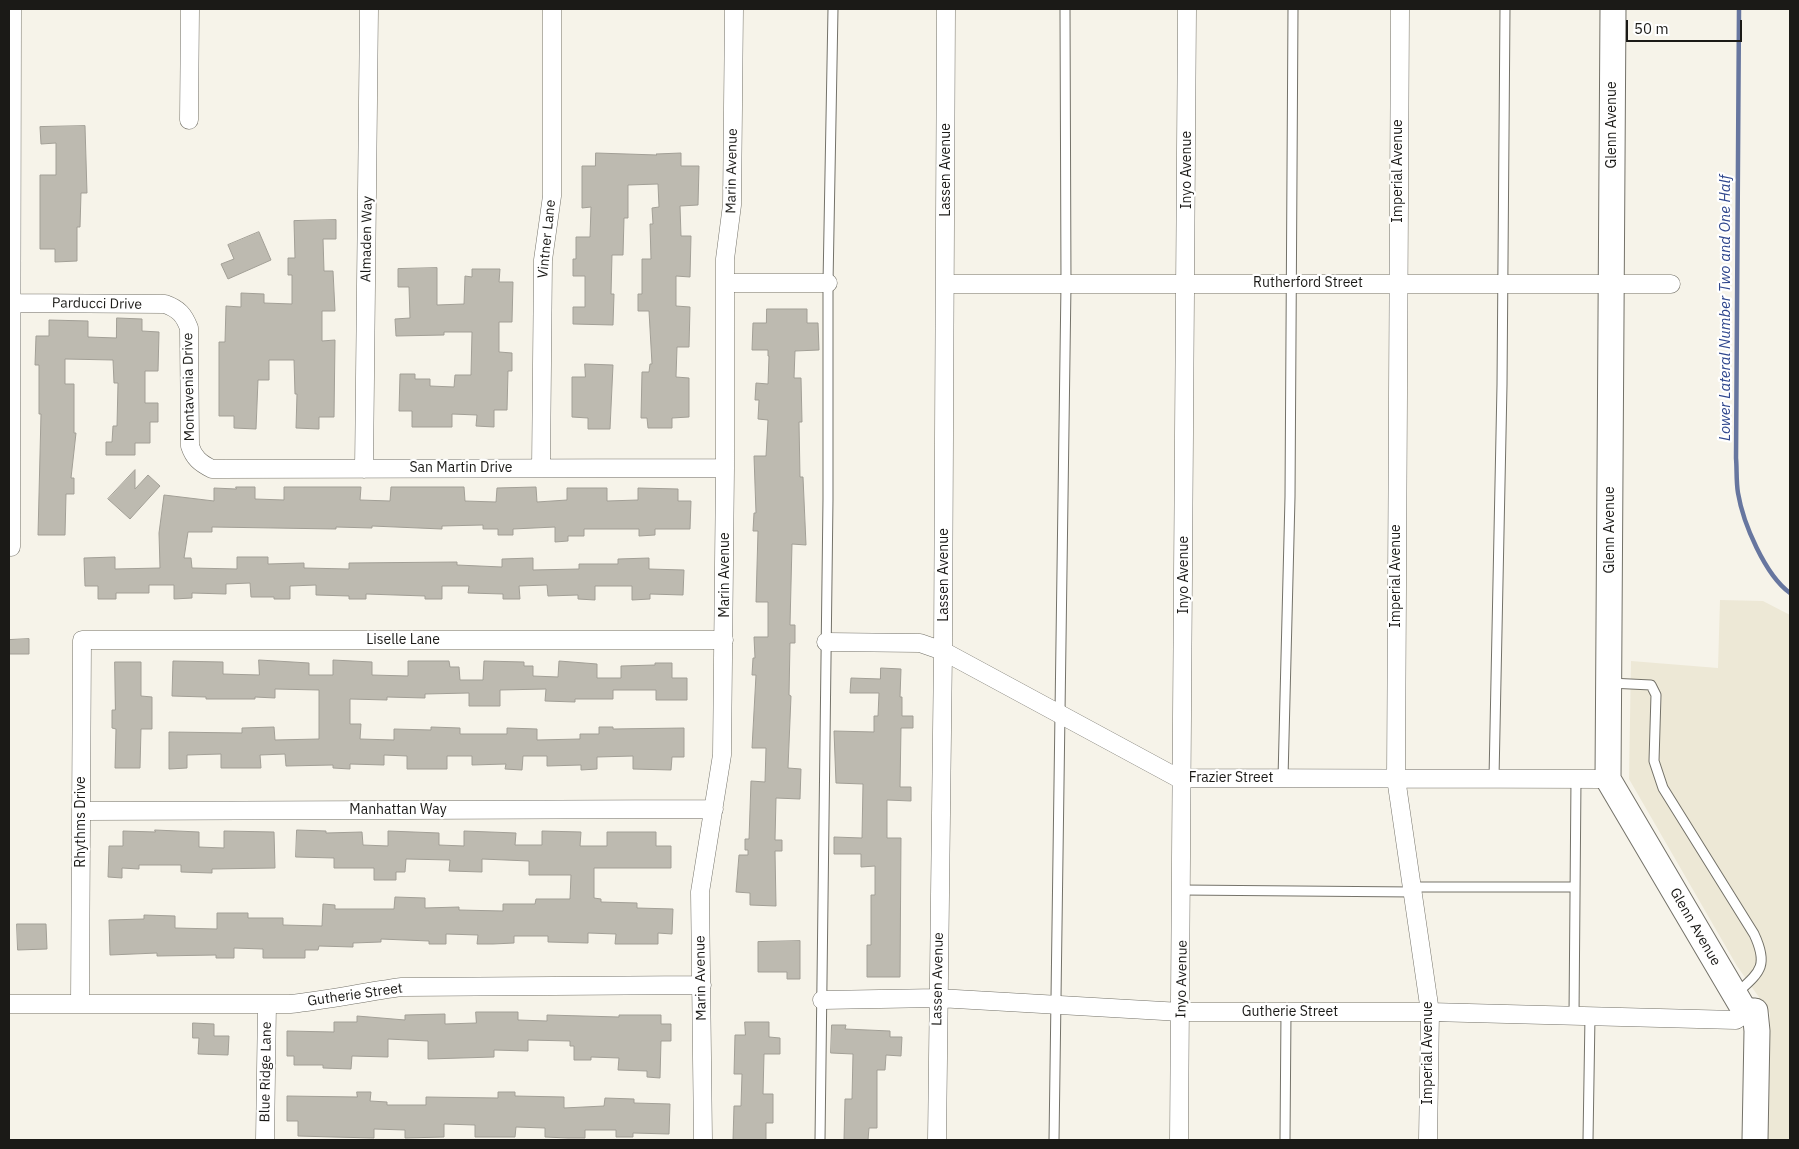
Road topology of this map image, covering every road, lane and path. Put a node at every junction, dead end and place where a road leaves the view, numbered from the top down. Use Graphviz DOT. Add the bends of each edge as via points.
graph roads {
  1 [pos="12,9"];
  2 [pos="190,9"];
  3 [pos="369,9"];
  4 [pos="552,9"];
  5 [pos="734,9"];
  6 [pos="833,9"];
  7 [pos="946,9"];
  8 [pos="1065,9"];
  9 [pos="1187,9"];
  10 [pos="1293,9"];
  11 [pos="1400,9"];
  12 [pos="1505,9"];
  13 [pos="1613,9"];
  14 [pos="189,120"];
  15 [pos="726,283"];
  16 [pos="828,283"];
  17 [pos="1186,283"];
  18 [pos="1292,283"];
  19 [pos="1397,283"];
  20 [pos="1502,283"];
  21 [pos="946,284"];
  22 [pos="1066,284"];
  23 [pos="1611,284"];
  24 [pos="1671,284"];
  25 [pos="11,303"];
  26 [pos="180,312"];
  27 [pos="198,461"];
  28 [pos="364,468"];
  29 [pos="541,468"];
  30 [pos="725,468"];
  31 [pos="11,546"];
  32 [pos="82,640"];
  33 [pos="724,640"];
  34 [pos="826,642"];
  35 [pos="943,650"];
  36 [pos="1609,682"];
  37 [pos="1060,714"];
  38 [pos="1183,777"];
  39 [pos="1283,778"];
  40 [pos="1396,778"];
  41 [pos="1494,778"];
  42 [pos="1576,779"];
  43 [pos="1608,779"];
  44 [pos="714,809"];
  45 [pos="82,811"];
  46 [pos="1575,887"];
  47 [pos="1412,889"];
  48 [pos="1182,890"];
  49 [pos="702,985"];
  50 [pos="938,998"];
  51 [pos="822,1000"];
  52 [pos="9,1004"];
  53 [pos="80,1004"];
  54 [pos="267,1004"];
  55 [pos="1056,1005"];
  56 [pos="1746,1005"];
  57 [pos="1181,1012"];
  58 [pos="1286,1012"];
  59 [pos="1430,1012"];
  60 [pos="1582,1016"];
  61 [pos="265,1140"];
  62 [pos="703,1140"];
  63 [pos="820,1140"];
  64 [pos="937,1140"];
  65 [pos="1054,1140"];
  66 [pos="1179,1140"];
  67 [pos="1286,1140"];
  68 [pos="1428,1140"];
  69 [pos="1588,1140"];
  70 [pos="1754,1140"];
  1 -- 25 [label="street"];
  2 -- 14 [label="street"];
  3 -- 28 [label="street, Almaden Way"];
  4 -- 29 [label="street, Vintner Lane" via="552,196 542,260"];
  5 -- 15 [label="street, Marin Avenue" via="732,205 725,258"];
  6 -- 16 [label="lane"];
  7 -- 21 [label="street, Lassen Avenue"];
  8 -- 22 [label="lane"];
  9 -- 17 [label="street, Inyo Avenue"];
  10 -- 18 [label="lane"];
  11 -- 19 [label="street, Imperial Avenue"];
  12 -- 20 [label="lane"];
  13 -- 23 [label="street, Glenn Avenue"];
  15 -- 16 [label="street"];
  15 -- 30 [label="street, Marin Avenue"];
  16 -- 34 [label="lane"];
  17 -- 18 [label="street, Rutherford Street"];
  17 -- 22 [label="street, Rutherford Street"];
  17 -- 38 [label="street, Inyo Avenue"];
  18 -- 19 [label="street, Rutherford Street"];
  18 -- 39 [label="lane"];
  19 -- 20 [label="street, Rutherford Street"];
  19 -- 40 [label="street, Imperial Avenue"];
  20 -- 23 [label="street, Rutherford Street"];
  20 -- 41 [label="lane"];
  21 -- 22 [label="street, Rutherford Street"];
  21 -- 35 [label="street, Lassen Avenue"];
  22 -- 37 [label="lane"];
  23 -- 24 [label="street, Rutherford Street"];
  23 -- 36 [label="street, Glenn Avenue"];
  25 -- 26 [label="street, Parducci Drive" via="165,304"];
  25 -- 31 [label="street"];
  26 -- 27 [label="street, Montavenia Drive" via="188,328 190,446"];
  27 -- 28 [label="street, San Martin Drive" via="212,469"];
  28 -- 29 [label="street, San Martin Drive"];
  29 -- 30 [label="street, San Martin Drive"];
  30 -- 33 [label="street, Marin Avenue"];
  32 -- 33 [label="street, Liselle Lane"];
  32 -- 45 [label="street, Rhythms Drive"];
  33 -- 44 [label="street, Marin Avenue" via="722,755"];
  34 -- 35 [label="street, Frazier Street" via="920,643"];
  34 -- 51 [label="lane"];
  35 -- 37 [label="street, Frazier Street"];
  35 -- 50 [label="street, Lassen Avenue"];
  36 -- 43 [label="street, Glenn Avenue"];
  36 -- 56 [label="lane" via="1651,685 1656,695 1654,761 1660,781 1762,952 1760,968"];
  37 -- 38 [label="street, Frazier Street" via="1178,778"];
  37 -- 55 [label="lane"];
  38 -- 39 [label="street, Frazier Street"];
  38 -- 48 [label="street, Inyo Avenue"];
  39 -- 40 [label="street, Frazier Street"];
  40 -- 41 [label="street, Frazier Street"];
  40 -- 47 [label="street, Imperial Avenue"];
  41 -- 42 [label="street, Frazier Street"];
  42 -- 43 [label="street, Frazier Street"];
  42 -- 46 [label="lane"];
  43 -- 56 [label="street, Glenn Avenue"];
  44 -- 45 [label="street, Manhattan Way"];
  44 -- 49 [label="street, Marin Avenue" via="700,892"];
  45 -- 53 [label="street, Rhythms Drive"];
  46 -- 47 [label="lane"];
  46 -- 60 [label="lane"];
  47 -- 48 [label="lane"];
  47 -- 59 [label="street, Imperial Avenue"];
  48 -- 57 [label="street, Inyo Avenue"];
  49 -- 54 [label="street, Gutherie Street" via="402,987 317,1001"];
  49 -- 62 [label="street, Marin Avenue"];
  50 -- 51 [label="street, Gutherie Street"];
  50 -- 55 [label="street, Gutherie Street"];
  50 -- 64 [label="street, Lassen Avenue"];
  51 -- 63 [label="lane"];
  52 -- 53 [label="street, Gutherie Street"];
  53 -- 54 [label="street, Gutherie Street"];
  54 -- 61 [label="street, Blue Ridge Lane"];
  55 -- 57 [label="street, Gutherie Street"];
  55 -- 65 [label="lane"];
  56 -- 60 [label="street, Gutherie Street" via="1736,1020"];
  56 -- 70 [label="street, Glenn Avenue" via="1757,1031"];
  57 -- 58 [label="street, Gutherie Street"];
  57 -- 66 [label="street, Inyo Avenue"];
  58 -- 59 [label="street, Gutherie Street"];
  58 -- 67 [label="lane"];
  59 -- 60 [label="street, Gutherie Street"];
  59 -- 68 [label="street, Imperial Avenue"];
  60 -- 69 [label="lane"];
}
